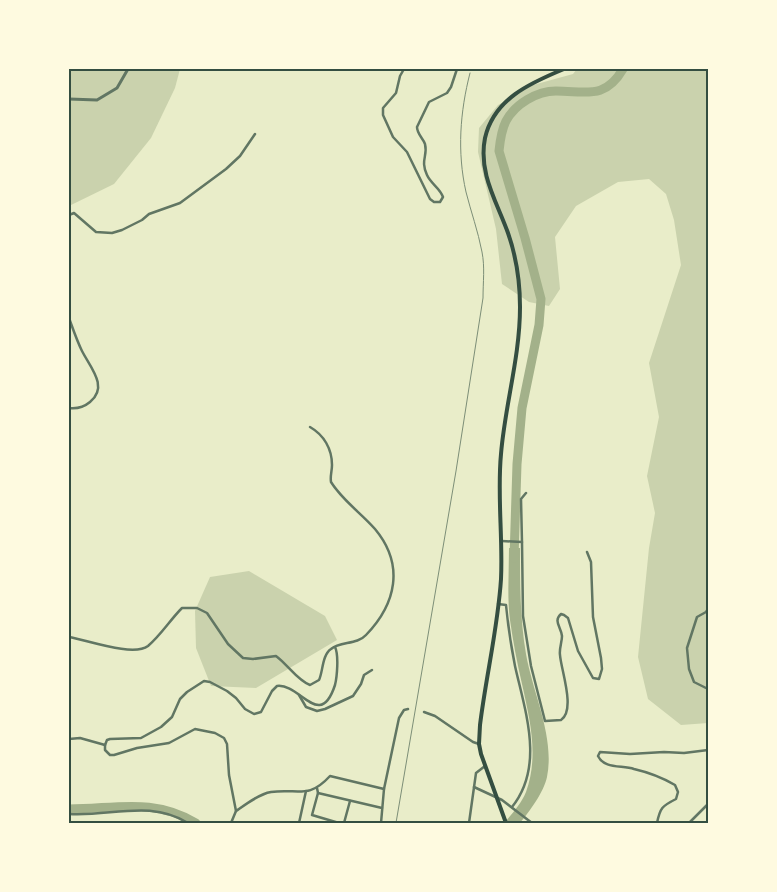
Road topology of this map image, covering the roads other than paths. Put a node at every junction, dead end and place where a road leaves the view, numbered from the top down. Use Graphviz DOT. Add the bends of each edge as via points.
graph roads {
  1 [pos="128,69"];
  2 [pos="404,69"];
  3 [pos="457,69"];
  4 [pos="564,69"];
  5 [pos="69,99"];
  6 [pos="256,134"];
  7 [pos="69,215"];
  8 [pos="69,318"];
  9 [pos="69,408"];
  10 [pos="310,427"];
  11 [pos="526,493"];
  12 [pos="504,541"];
  13 [pos="521,542"];
  14 [pos="587,552"];
  15 [pos="498,604"];
  16 [pos="708,608"];
  17 [pos="69,637"];
  18 [pos="336,647"];
  19 [pos="372,670"];
  20 [pos="708,689"];
  21 [pos="298,694"];
  22 [pos="408,709"];
  23 [pos="424,712"];
  24 [pos="69,739"];
  25 [pos="479,744"];
  26 [pos="105,745"];
  27 [pos="708,750"];
  28 [pos="485,766"];
  29 [pos="474,786"];
  30 [pos="317,788"];
  31 [pos="384,789"];
  32 [pos="306,791"];
  33 [pos="318,793"];
  34 [pos="497,798"];
  35 [pos="350,801"];
  36 [pos="708,804"];
  37 [pos="382,808"];
  38 [pos="512,808"];
  39 [pos="236,811"];
  40 [pos="69,814"];
  41 [pos="188,823"];
  42 [pos="231,823"];
  43 [pos="299,823"];
  44 [pos="339,823"];
  45 [pos="344,823"];
  46 [pos="381,823"];
  47 [pos="468,823"];
  48 [pos="506,823"];
  49 [pos="532,823"];
  50 [pos="657,823"];
  51 [pos="689,823"];
  1 -- 5 [label="street" via="118,88 97,100"];
  2 -- 3 [label="street" via="396,93 382,108 383,115 393,137 407,152 430,199 440,202 443,197 441,191 426,172 424,142 417,127 428,102 447,93"];
  4 -- 12 [label="main road" via="533,82 505,102 497,111 485,139 486,173 514,251 520,306 501,455 500,501"];
  6 -- 7 [label="street" via="226,169 180,203 149,214 122,230 96,232 74,213"];
  8 -- 9 [label="street" via="99,386 96,398 86,406"];
  10 -- 18 [label="street" via="323,437 328,446 331,482 376,530 389,552 394,571 392,594 377,621 362,639"];
  11 -- 13 [label="street" via="521,500"];
  12 -- 13 [label="street"];
  12 -- 15 [label="main road"];
  13 -- 14 [label="street" via="524,616 531,666 545,721 561,720 567,713 567,688 560,655 562,637 557,620 561,614 568,618 578,651 593,678 599,679 601,675 593,616 591,562"];
  15 -- 25 [label="main road"];
  15 -- 38 [label="street" via="506,605 510,644 531,748 528,776"];
  16 -- 20 [label="street" via="697,617 688,648 692,678"];
  17 -- 18 [label="street" via="117,648 144,648 160,635 182,608 197,608 207,613 228,644 243,658 276,656 310,685 319,680 327,654"];
  18 -- 21 [label="street" via="337,678 330,698 316,705"];
  19 -- 21 [label="street" via="364,675 362,684 352,696 326,709 318,711 306,707"];
  21 -- 26 [label="street" via="283,685 277,686 261,712 254,714 227,690 204,682 186,692 172,717 161,727 142,738 110,738"];
  22 -- 31 [label="street" via="399,718"];
  23 -- 25 [label="street"];
  24 -- 26 [label="street" via="80,738"];
  25 -- 28 [label="main road"];
  26 -- 39 [label="street" via="105,750 114,756 137,748 170,743 195,729 215,733 227,744"];
  27 -- 50 [label="street" via="684,753 600,752 598,756 605,764 633,768 676,785 676,799 660,810"];
  28 -- 29 [label="street" via="476,772"];
  28 -- 34 [label="main road"];
  29 -- 34 [label="street"];
  29 -- 47 [label="street"];
  30 -- 31 [label="street" via="330,776"];
  30 -- 32 [label="street"];
  30 -- 33 [label="street"];
  31 -- 37 [label="street"];
  32 -- 39 [label="street" via="271,792"];
  32 -- 43 [label="street"];
  33 -- 35 [label="street"];
  33 -- 44 [label="street" via="312,815"];
  34 -- 38 [label="street"];
  34 -- 48 [label="main road"];
  35 -- 37 [label="street"];
  35 -- 45 [label="street"];
  36 -- 51 [label="street"];
  37 -- 46 [label="street"];
  38 -- 49 [label="street"];
  39 -- 42 [label="street"];
  40 -- 41 [label="street" via="141,809 172,815"];
}
